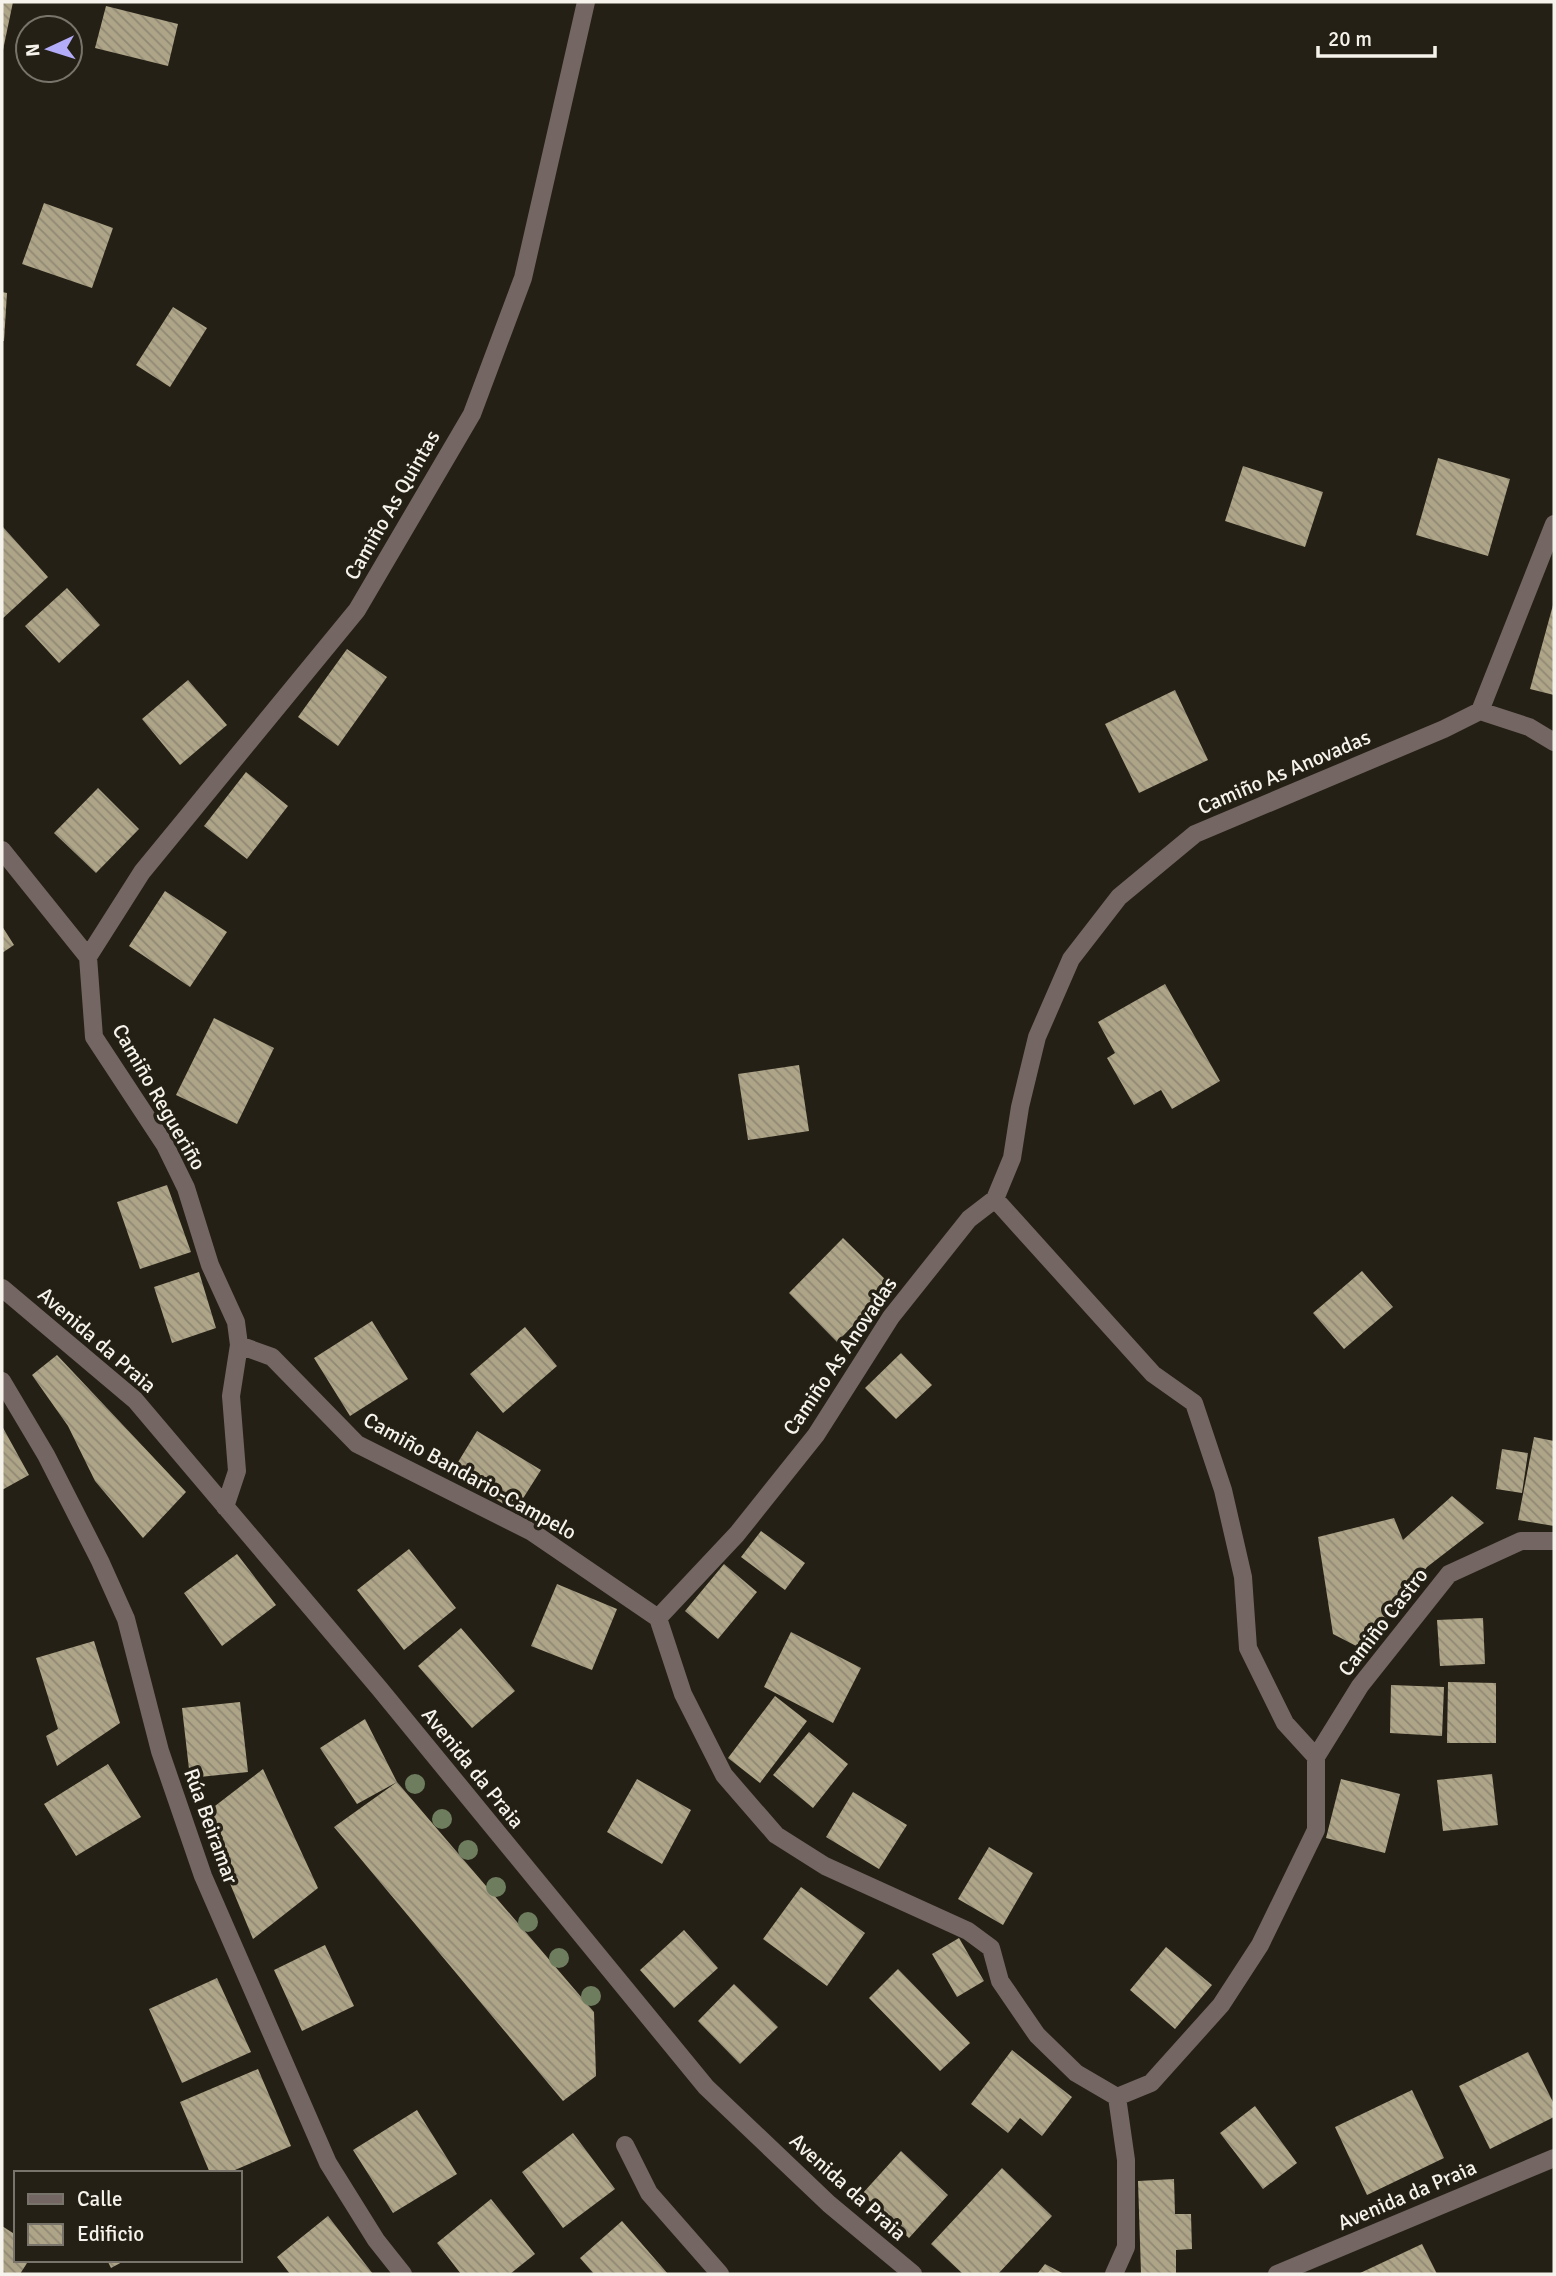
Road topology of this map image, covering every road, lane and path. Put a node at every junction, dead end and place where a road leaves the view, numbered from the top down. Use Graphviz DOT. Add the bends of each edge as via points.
graph roads {
  1 [pos="586,2"];
  2 [pos="1554,524"];
  3 [pos="1480,710"];
  4 [pos="1554,742"];
  5 [pos="2,850"];
  6 [pos="88,957"];
  7 [pos="995,1199"];
  8 [pos="2,1288"];
  9 [pos="239,1345"];
  10 [pos="2,1381"];
  11 [pos="225,1507"];
  12 [pos="1554,1541"];
  13 [pos="657,1618"];
  14 [pos="1316,1757"];
  15 [pos="1117,2097"];
  16 [pos="625,2146"];
  17 [pos="1554,2158"];
  18 [pos="403,2274"];
  19 [pos="720,2274"];
  20 [pos="913,2274"];
  21 [pos="1114,2274"];
  22 [pos="1277,2274"];
  1 -- 6 [label="street, Camiño As Quintas" via="523,278 472,414 357,610 142,872"];
  2 -- 3 [label="street"];
  3 -- 4 [label="street" via="1529,727"];
  3 -- 7 [label="street, Camiño As Anovadas" via="1195,834 1119,897 1071,959 1037,1037 1012,1158"];
  5 -- 6 [label="street"];
  6 -- 9 [label="street, Camiño Regueriño" via="94,1037 165,1145 186,1188 210,1265 236,1322"];
  7 -- 13 [label="street, Camiño As Anovadas" via="969,1219 891,1317 816,1435 737,1534"];
  7 -- 14 [label="street" via="1153,1374 1194,1404 1223,1490 1243,1577 1248,1648 1285,1723"];
  8 -- 11 [label="street, Avenida da Praia" via="135,1400"];
  9 -- 11 [label="street" via="231,1396 237,1471"];
  9 -- 13 [label="street, Camiño Bandario-Campelo" via="272,1357 357,1444 532,1532"];
  10 -- 18 [label="street, Rúa Beiramar" via="46,1455 126,1619 160,1751 203,1876 328,2163"];
  11 -- 20 [label="street, Avenida da Praia" via="706,2087 829,2204"];
  12 -- 14 [label="street, Camiño Castro" via="1521,1541 1449,1574 1360,1686"];
  13 -- 15 [label="street" via="683,1694 724,1775 776,1835 825,1866 968,1931 991,1948 1000,1981 1037,2035 1076,2073"];
  14 -- 15 [label="street" via="1316,1830 1260,1945 1221,2004 1151,2083"];
  15 -- 21 [label="street" via="1126,2160 1126,2247"];
  16 -- 19 [label="street" via="649,2193"];
  17 -- 22 [label="street, Avenida da Praia"];
}
